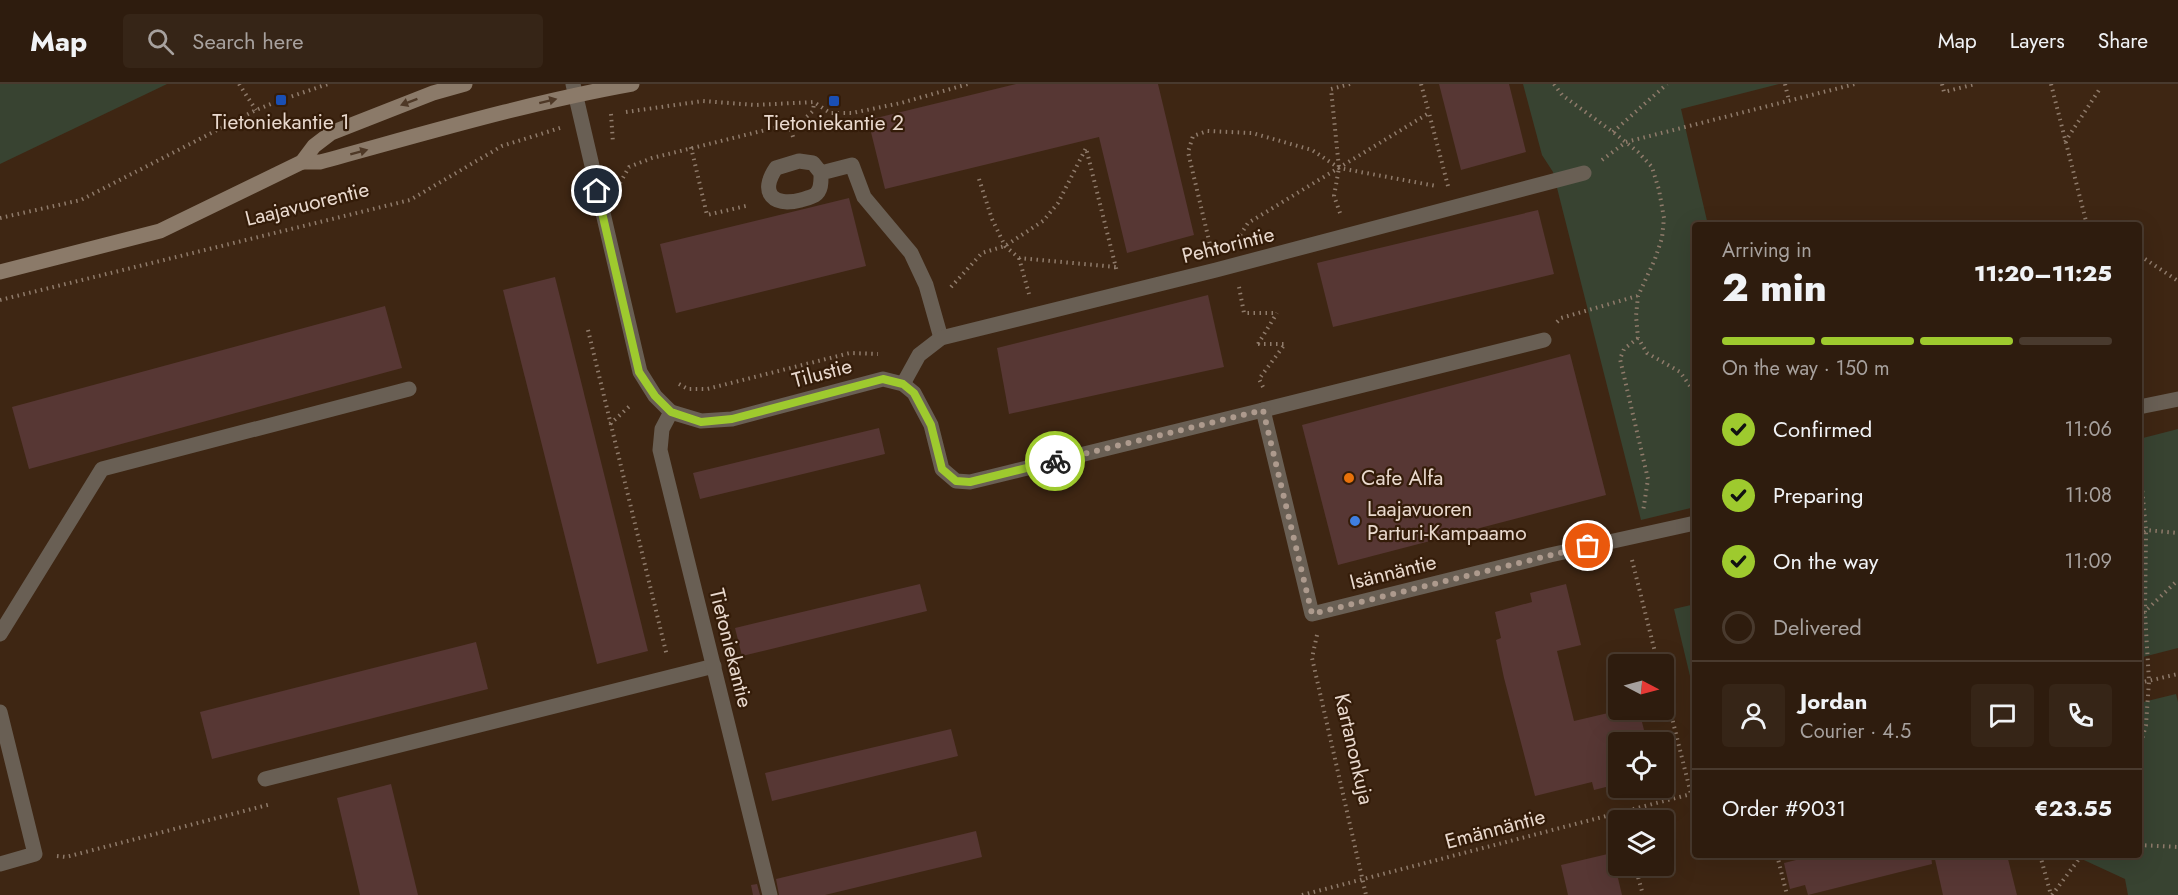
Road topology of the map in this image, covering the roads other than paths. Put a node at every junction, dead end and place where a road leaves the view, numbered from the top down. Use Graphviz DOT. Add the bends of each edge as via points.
graph roads {
  1 [pos="465,84"];
  2 [pos="632,84"];
  3 [pos="574,89"];
  4 [pos="302,162"];
  5 [pos="821,173"];
  6 [pos="1584,173"];
  7 [pos="0,272"];
  8 [pos="941,338"];
  9 [pos="1544,340"];
  10 [pos="903,384"];
  11 [pos="409,389"];
  12 [pos="2178,399"];
  13 [pos="2142,406"];
  14 [pos="1263,410"];
  15 [pos="671,412"];
  16 [pos="1692,524"];
  17 [pos="0,634"];
  18 [pos="714,666"];
  19 [pos="0,712"];
  20 [pos="265,780"];
  21 [pos="0,864"];
  22 [pos="770,895"];
  1 -- 4 [label="main road, Laajavuorentie, one-way" via="331,133"];
  2 -- 3 [label="main road, Laajavuorentie"];
  4 -- 3 [label="main road, Laajavuorentie, one-way" via="320,162"];
  3 -- 15 [label="street, Tilustie" via="639,372"];
  4 -- 7 [label="main road, Laajavuorentie" via="160,231"];
  5 -- 5 [label="street" via="822,185 815,195 784,203 768,191 768,179 776,168 800,161 813,163"];
  5 -- 8 [label="street" via="852,165 864,197 911,253 926,285"];
  6 -- 8 [label="street, Pehtorintie"];
  8 -- 10 [label="street, Pehtorintie" via="919,355"];
  9 -- 14 [label="street"];
  10 -- 14 [label="street" via="914,393 931,425 942,469 956,481 970,482"];
  10 -- 15 [label="street, Tilustie" via="883,379 732,419 701,422"];
  11 -- 17 [label="street" via="102,470"];
  12 -- 13 [label="street"];
  14 -- 16 [label="street, Isännäntie" via="1317,613"];
  15 -- 18 [label="street, Tietoniekantie" via="662,429 660,450"];
  18 -- 20 [label="street"];
  18 -- 22 [label="street, Tietoniekantie"];
  19 -- 21 [label="street" via="35,854"];
}
